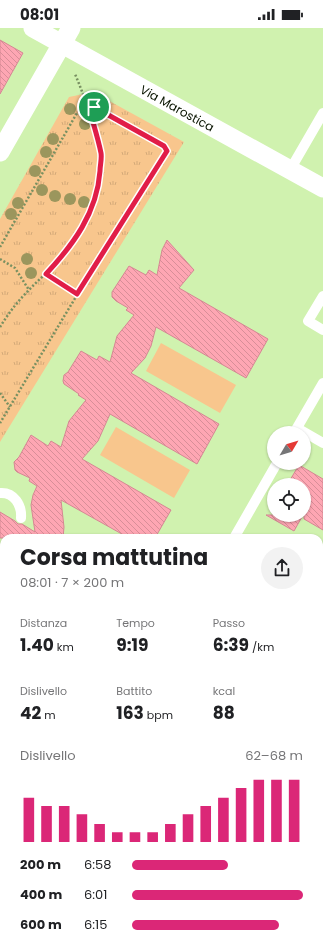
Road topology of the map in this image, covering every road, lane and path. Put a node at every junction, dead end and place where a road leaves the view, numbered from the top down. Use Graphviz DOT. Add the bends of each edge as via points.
graph roads {
  1 [pos="33,28"];
  2 [pos="66,36"];
  3 [pos="75,74"];
  4 [pos="89,108"];
  5 [pos="323,113"];
  6 [pos="0,152"];
  7 [pos="290,170"];
  8 [pos="322,184"];
  9 [pos="0,247"];
  10 [pos="0,259"];
  11 [pos="46,274"];
  12 [pos="29,290"];
  13 [pos="77,294"];
  14 [pos="323,296"];
  15 [pos="0,327"];
  16 [pos="323,330"];
  17 [pos="323,383"];
  18 [pos="0,393"];
  19 [pos="10,407"];
  20 [pos="0,423"];
  21 [pos="298,426"];
  22 [pos="311,438"];
  23 [pos="323,444"];
  24 [pos="273,470"];
  25 [pos="0,493"];
  26 [pos="21,518"];
  27 [pos="236,534"];
  1 -- 2 [label="street, Via Marostica"];
  2 -- 6 [label="street"];
  2 -- 7 [label="street, Via Marostica"];
  3 -- 4 [label="path"];
  4 -- 9 [label="path" via="77,113"];
  4 -- 11 [label="path" via="101,154 99,183 78,236"];
  4 -- 13 [label="path" via="94,107 164,146 167,151"];
  5 -- 7 [label="lane"];
  7 -- 8 [label="street, Via Marostica"];
  10 -- 12 [label="path" via="15,268"];
  11 -- 12 [label="path"];
  11 -- 13 [label="path"];
  12 -- 15 [label="path"];
  13 -- 19 [label="path"];
  14 -- 16 [label="lane" via="308,321"];
  17 -- 21 [label="lane"];
  18 -- 19 [label="path"];
  19 -- 20 [label="path"];
  22 -- 23 [label="lane"];
  24 -- 27 [label="lane"];
  25 -- 26 [label="lane" via="14,497 22,511"];
}
